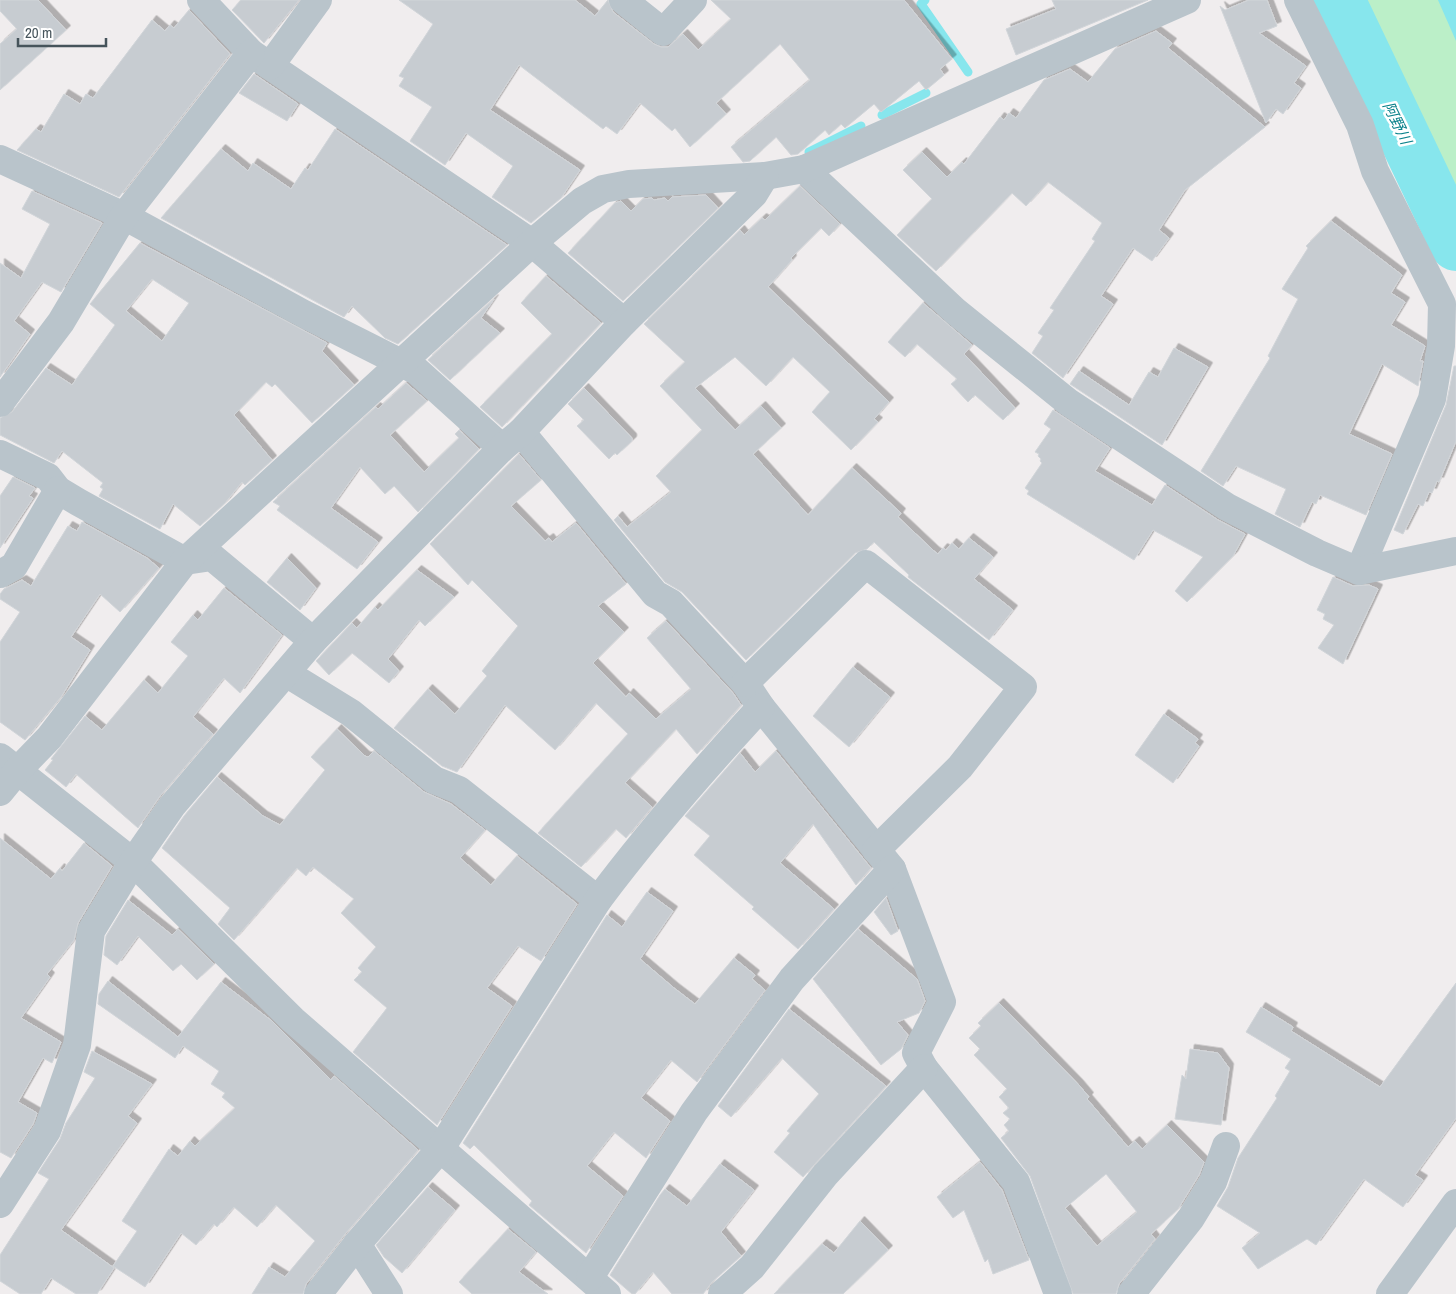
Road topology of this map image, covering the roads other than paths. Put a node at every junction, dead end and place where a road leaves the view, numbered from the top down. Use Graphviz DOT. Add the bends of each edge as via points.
graph roads {
  1 [pos="201,0"];
  2 [pos="318,0"];
  3 [pos="623,0"];
  4 [pos="693,0"];
  5 [pos="1187,0"];
  6 [pos="1298,0"];
  7 [pos="261,59"];
  8 [pos="0,159"];
  9 [pos="804,169"];
  10 [pos="765,176"];
  11 [pos="124,216"];
  12 [pos="532,243"];
  13 [pos="624,322"];
  14 [pos="402,364"];
  15 [pos="0,403"];
  16 [pos="512,440"];
  17 [pos="0,454"];
  18 [pos="58,490"];
  19 [pos="1456,551"];
  20 [pos="185,562"];
  21 [pos="1358,571"];
  22 [pos="0,574"];
  23 [pos="314,641"];
  24 [pos="286,674"];
  25 [pos="745,684"];
  26 [pos="761,707"];
  27 [pos="9,763"];
  28 [pos="0,792"];
  29 [pos="884,860"];
  30 [pos="133,862"];
  31 [pos="598,900"];
  32 [pos="924,1068"];
  33 [pos="1226,1146"];
  34 [pos="441,1148"];
  35 [pos="1456,1203"];
  36 [pos="0,1204"];
  37 [pos="357,1244"];
  38 [pos="599,1285"];
  39 [pos="318,1294"];
  40 [pos="389,1294"];
  41 [pos="722,1294"];
  42 [pos="1058,1294"];
  43 [pos="1131,1294"];
  44 [pos="1390,1294"];
  1 -- 7 [label="street"];
  2 -- 7 [label="street"];
  3 -- 4 [label="street" via="663,32"];
  5 -- 9 [label="street"];
  6 -- 21 [label="street" via="1360,125 1375,171 1442,304 1441,346 1432,399"];
  7 -- 11 [label="street"];
  7 -- 12 [label="street"];
  8 -- 11 [label="street"];
  9 -- 10 [label="street"];
  9 -- 21 [label="street" via="955,311 1068,402 1227,507"];
  10 -- 12 [label="street" via="629,184 603,189 582,201"];
  10 -- 13 [label="street" via="754,194"];
  11 -- 14 [label="street"];
  11 -- 15 [label="street" via="61,322"];
  12 -- 13 [label="street"];
  12 -- 14 [label="street"];
  13 -- 16 [label="street"];
  14 -- 16 [label="street" via="417,371"];
  14 -- 20 [label="street"];
  16 -- 23 [label="street"];
  16 -- 25 [label="street" via="655,594 671,603"];
  17 -- 18 [label="street" via="48,477"];
  18 -- 20 [label="street"];
  18 -- 22 [label="street" via="14,566"];
  19 -- 21 [label="street"];
  20 -- 23 [label="street" via="212,557"];
  20 -- 27 [label="street" via="49,738"];
  23 -- 24 [label="street"];
  24 -- 30 [label="street" via="172,806"];
  24 -- 31 [label="street" via="351,713 434,780 459,790"];
  25 -- 26 [label="street"];
  25 -- 29 [label="street" via="866,564 1022,687"];
  26 -- 29 [label="street"];
  26 -- 31 [label="street" via="686,788"];
  27 -- 28 [label="street"];
  27 -- 30 [label="street"];
  29 -- 32 [label="street" via="942,1002 916,1053"];
  29 -- 38 [label="street" via="694,1112"];
  30 -- 34 [label="street" via="293,1020"];
  30 -- 36 [label="street" via="91,931 77,1045 47,1131"];
  31 -- 34 [label="street"];
  32 -- 41 [label="street" via="826,1175 752,1267"];
  32 -- 42 [label="street" via="1016,1182"];
  33 -- 43 [label="street" via="1213,1182 1191,1218"];
  34 -- 37 [label="street"];
  34 -- 38 [label="street"];
  35 -- 44 [label="street"];
  37 -- 39 [label="street"];
  37 -- 40 [label="street"];
}
